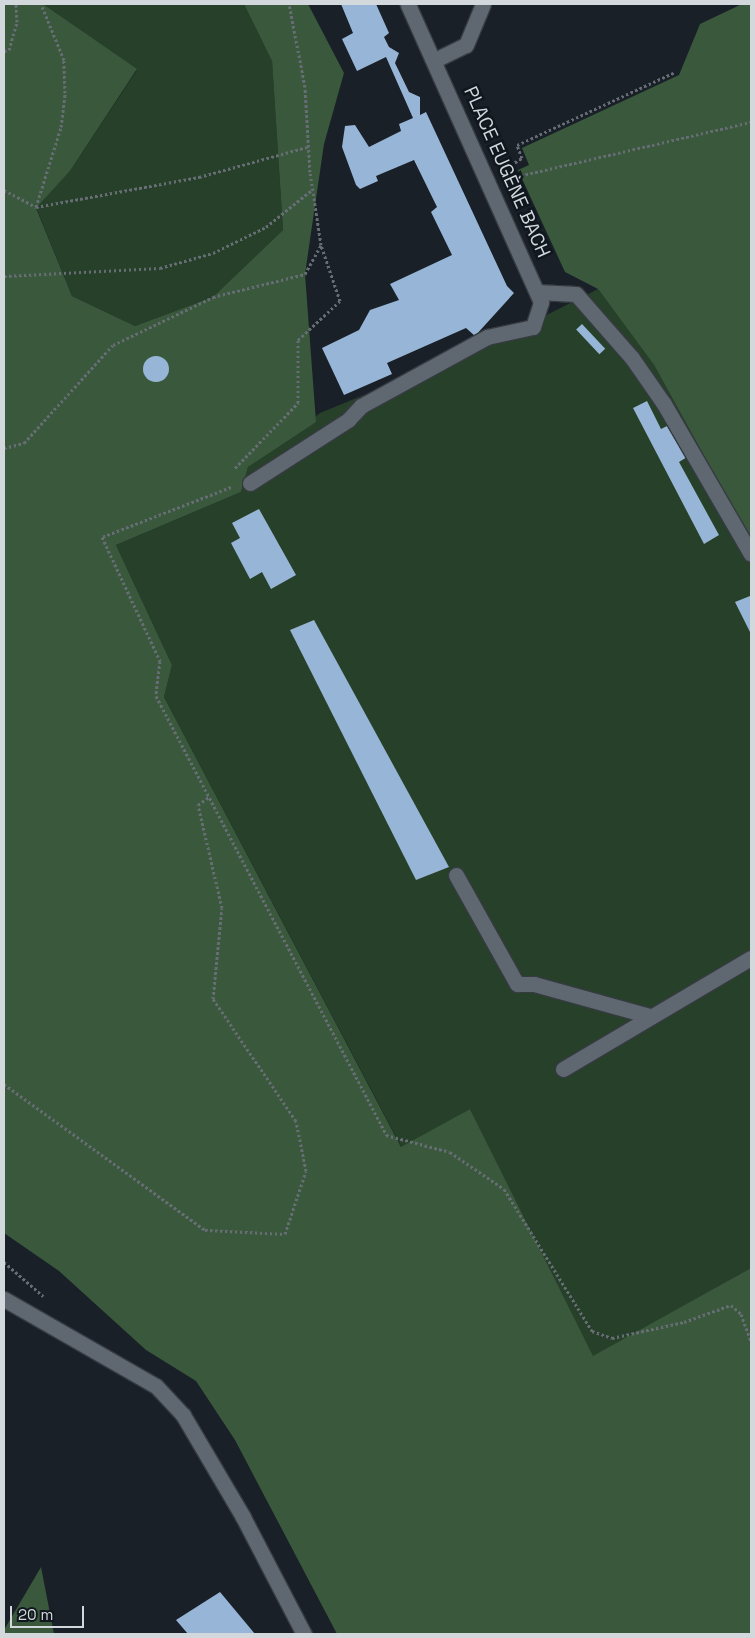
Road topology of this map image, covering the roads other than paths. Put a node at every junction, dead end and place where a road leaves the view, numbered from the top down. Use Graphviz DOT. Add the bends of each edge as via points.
graph roads {
  1 [pos="408,4"];
  2 [pos="484,4"];
  3 [pos="435,60"];
  4 [pos="539,297"];
  5 [pos="250,483"];
  6 [pos="751,554"];
  7 [pos="456,875"];
  8 [pos="751,958"];
  9 [pos="649,1016"];
  10 [pos="563,1069"];
  11 [pos="4,1300"];
  12 [pos="304,1634"];
  1 -- 3 [label="street, PLACE EUGÈNE BACH"];
  2 -- 3 [label="street" via="466,45"];
  3 -- 4 [label="street, PLACE EUGÈNE BACH"];
  4 -- 5 [label="street" via="533,326 488,337 360,406 341,425"];
  4 -- 6 [label="street" via="576,294 632,358 664,404"];
  7 -- 9 [label="street" via="517,984 534,984"];
  8 -- 9 [label="street"];
  9 -- 10 [label="street"];
  11 -- 12 [label="street" via="156,1386 183,1416 243,1517"];
}
